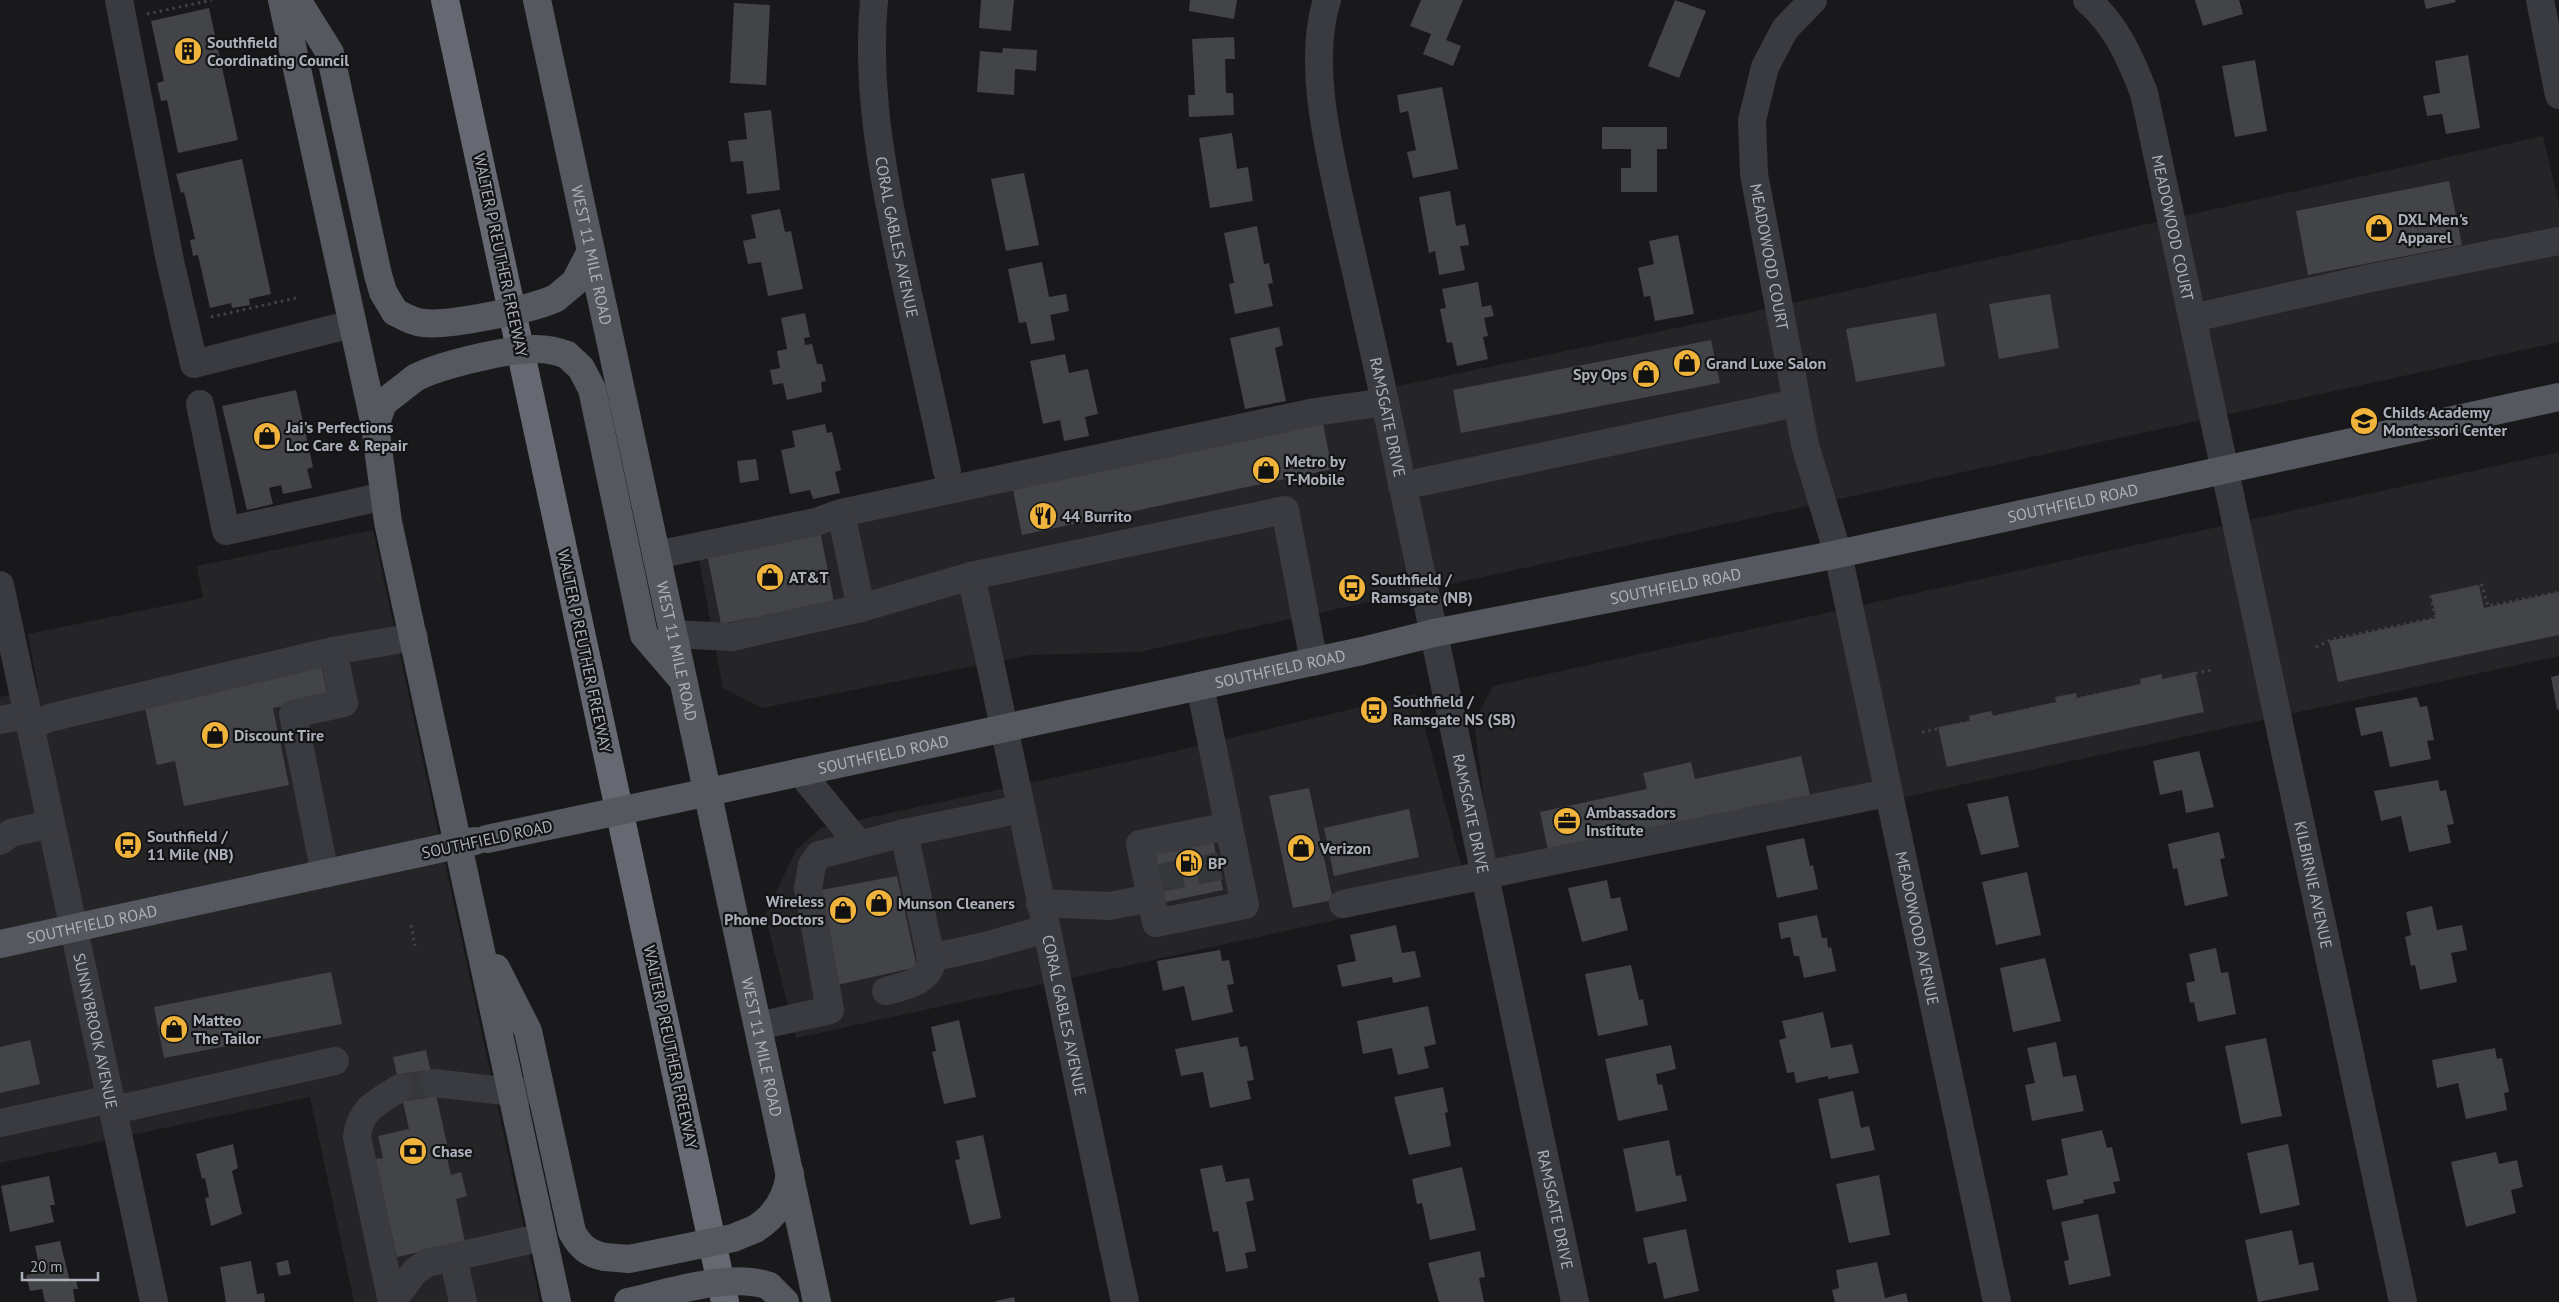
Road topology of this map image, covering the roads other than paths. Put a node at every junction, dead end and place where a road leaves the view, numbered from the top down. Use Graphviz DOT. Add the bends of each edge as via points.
graph roads {
  1 [pos="119,0"];
  2 [pos="282,0"];
  3 [pos="297,0"];
  4 [pos="445,0"];
  5 [pos="538,0"];
  6 [pos="874,0"];
  7 [pos="1327,0"];
  8 [pos="1813,0"];
  9 [pos="2087,0"];
  10 [pos="2540,0"];
  11 [pos="2559,95"];
  12 [pos="2559,241"];
  13 [pos="591,251"];
  14 [pos="2193,318"];
  15 [pos="352,324"];
  16 [pos="2559,397"];
  17 [pos="1385,402"];
  18 [pos="1796,403"];
  19 [pos="200,404"];
  20 [pos="375,426"];
  21 [pos="2224,469"];
  22 [pos="947,471"];
  23 [pos="1402,486"];
  24 [pos="385,496"];
  25 [pos="841,513"];
  26 [pos="1838,554"];
  27 [pos="656,555"];
  28 [pos="971,576"];
  29 [pos="0,585"];
  30 [pos="860,608"];
  31 [pos="1434,632"];
  32 [pos="672,634"];
  33 [pos="414,637"];
  34 [pos="333,651"];
  35 [pos="1314,662"];
  36 [pos="682,680"];
  37 [pos="1200,686"];
  38 [pos="0,720"];
  39 [pos="29,720"];
  40 [pos="1006,727"];
  41 [pos="800,772"];
  42 [pos="708,792"];
  43 [pos="1887,793"];
  44 [pos="1021,809"];
  45 [pos="50,824"];
  46 [pos="1229,826"];
  47 [pos="904,833"];
  48 [pos="0,841"];
  49 [pos="859,844"];
  50 [pos="459,845"];
  51 [pos="325,874"];
  52 [pos="1484,876"];
  53 [pos="1151,886"];
  54 [pos="1343,904"];
  55 [pos="1043,916"];
  56 [pos="72,929"];
  57 [pos="478,931"];
  58 [pos="0,944"];
  59 [pos="930,958"];
  60 [pos="886,991"];
  61 [pos="758,1026"];
  62 [pos="335,1061"];
  63 [pos="434,1083"];
  64 [pos="400,1088"];
  65 [pos="540,1090"];
  66 [pos="512,1092"];
  67 [pos="112,1104"];
  68 [pos="0,1123"];
  69 [pos="790,1172"];
  70 [pos="543,1237"];
  71 [pos="453,1257"];
  72 [pos="777,1294"];
  73 [pos="154,1302"];
  74 [pos="392,1302"];
  75 [pos="463,1302"];
  76 [pos="557,1302"];
  77 [pos="628,1302"];
  78 [pos="725,1302"];
  79 [pos="817,1302"];
  80 [pos="1125,1302"];
  81 [pos="1575,1302"];
  82 [pos="1997,1302"];
  83 [pos="2403,1302"];
  1 -- 15 [label="street" via="170,261 194,364"];
  2 -- 15 [label="main road"];
  3 -- 13 [label="main road, bridge" via="330,53 378,275 383,292 396,312 415,322 448,323 533,306 556,298 575,282"];
  4 -- 78 [label="highway, WALTER P REUTHER FREEWAY"];
  5 -- 13 [label="main road, WEST 11 MILE ROAD"];
  6 -- 22 [label="street, CORAL GABLES AVENUE" via="873,80 877,134 886,190"];
  7 -- 17 [label="street, RAMSGATE DRIVE" via="1322,15 1319,53 1321,94 1335,177"];
  8 -- 18 [label="street, MEADOWOOD COURT" via="1785,30 1765,67 1752,120 1754,174"];
  9 -- 14 [label="street, MEADOWOOD COURT" via="2108,22 2128,52 2144,92"];
  10 -- 11 [label="street"];
  12 -- 14 [label="street"];
  13 -- 27 [label="main road, WEST 11 MILE ROAD"];
  14 -- 21 [label="street, MEADOWOOD COURT"];
  15 -- 20 [label="main road"];
  16 -- 21 [label="main road, SOUTHFIELD ROAD"];
  17 -- 23 [label="street, RAMSGATE DRIVE"];
  17 -- 25 [label="street" via="1315,412"];
  18 -- 23 [label="street"];
  18 -- 26 [label="street, MEADOWOOD COURT" via="1805,445"];
  19 -- 24 [label="street" via="226,532"];
  20 -- 24 [label="main road"];
  20 -- 36 [label="main road, bridge" via="383,403 414,378 437,368 527,349 567,355 581,368 592,389 644,635"];
  21 -- 26 [label="main road, SOUTHFIELD ROAD"];
  21 -- 83 [label="street, KILBIRNIE AVENUE"];
  23 -- 31 [label="street, RAMSGATE DRIVE"];
  24 -- 33 [label="main road"];
  25 -- 27 [label="street" via="816,522"];
  25 -- 30 [label="street"];
  26 -- 31 [label="main road, SOUTHFIELD ROAD"];
  26 -- 43 [label="street, MEADOWOOD AVENUE"];
  27 -- 32 [label="main road, WEST 11 MILE ROAD"];
  28 -- 30 [label="street"];
  28 -- 35 [label="street" via="1285,510"];
  28 -- 40 [label="street, CORAL GABLES AVENUE"];
  29 -- 39 [label="street, SUNNYBROOK AVENUE"];
  30 -- 32 [label="street" via="732,637"];
  31 -- 35 [label="main road, SOUTHFIELD ROAD"];
  31 -- 52 [label="street, RAMSGATE DRIVE"];
  32 -- 36 [label="main road, WEST 11 MILE ROAD"];
  33 -- 34 [label="street"];
  33 -- 50 [label="main road"];
  34 -- 39 [label="street"];
  34 -- 51 [label="street" via="344,703 293,714"];
  35 -- 37 [label="main road, SOUTHFIELD ROAD"];
  36 -- 42 [label="main road, WEST 11 MILE ROAD"];
  37 -- 40 [label="main road, SOUTHFIELD ROAD"];
  37 -- 46 [label="street"];
  38 -- 39 [label="street"];
  39 -- 45 [label="street, SUNNYBROOK AVENUE"];
  40 -- 41 [label="main road, SOUTHFIELD ROAD"];
  40 -- 44 [label="street, CORAL GABLES AVENUE"];
  41 -- 42 [label="main road, SOUTHFIELD ROAD"];
  41 -- 49 [label="street"];
  42 -- 50 [label="main road, SOUTHFIELD ROAD, bridge"];
  42 -- 61 [label="main road, WEST 11 MILE ROAD"];
  43 -- 52 [label="street"];
  43 -- 82 [label="street, MEADOWOOD AVENUE"];
  44 -- 47 [label="street"];
  44 -- 55 [label="street, CORAL GABLES AVENUE"];
  45 -- 48 [label="street" via="11,833"];
  45 -- 56 [label="street, SUNNYBROOK AVENUE"];
  46 -- 53 [label="street" via="1140,844"];
  46 -- 53 [label="street" via="1228,864 1245,905 1156,923"];
  47 -- 49 [label="street"];
  47 -- 59 [label="street"];
  49 -- 61 [label="street" via="819,855 812,865 808,888 830,1010"];
  50 -- 51 [label="main road, SOUTHFIELD ROAD"];
  50 -- 57 [label="main road"];
  51 -- 56 [label="main road, SOUTHFIELD ROAD"];
  52 -- 54 [label="street"];
  52 -- 81 [label="street, RAMSGATE DRIVE"];
  53 -- 55 [label="street" via="1110,906"];
  55 -- 59 [label="street"];
  55 -- 80 [label="street, CORAL GABLES AVENUE"];
  56 -- 58 [label="main road, SOUTHFIELD ROAD"];
  56 -- 67 [label="street, SUNNYBROOK AVENUE"];
  57 -- 65 [label="main road" via="528,1031"];
  57 -- 66 [label="main road"];
  59 -- 60 [label="street" via="929,971 921,980"];
  61 -- 69 [label="main road, WEST 11 MILE ROAD"];
  62 -- 67 [label="street"];
  63 -- 66 [label="street"];
  64 -- 74 [label="street" via="373,1104 358,1122 356,1137"];
  65 -- 66 [label="street"];
  65 -- 69 [label="main road, bridge" via="572,1232 578,1243 594,1255 629,1259 733,1238 755,1229 767,1221 780,1205"];
  66 -- 70 [label="main road"];
  67 -- 68 [label="street"];
  67 -- 73 [label="street, SUNNYBROOK AVENUE"];
  69 -- 79 [label="main road, WEST 11 MILE ROAD"];
  70 -- 71 [label="street"];
  70 -- 76 [label="main road"];
  71 -- 74 [label="street" via="427,1263 415,1271"];
  71 -- 75 [label="street"];
  72 -- 77 [label="main road, bridge" via="747,1280 725,1281"];
}
